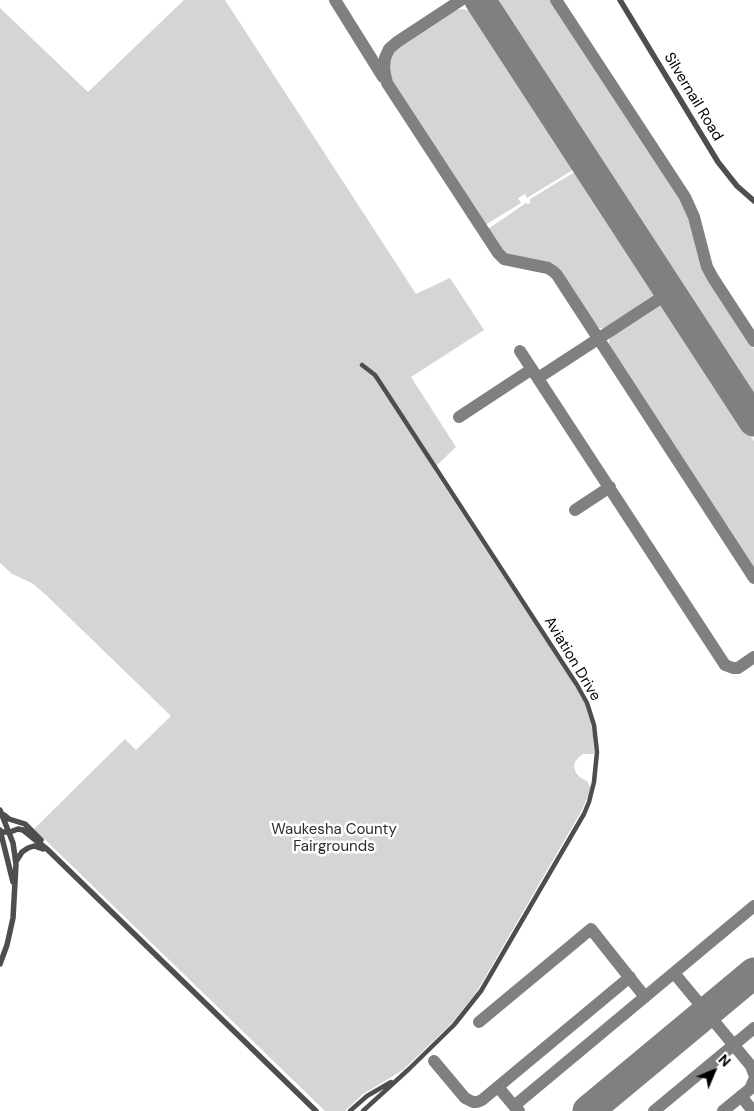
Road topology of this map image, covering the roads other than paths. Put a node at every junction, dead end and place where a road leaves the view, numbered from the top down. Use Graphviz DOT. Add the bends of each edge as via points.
graph roads {
  1 [pos="620,0"];
  2 [pos="754,201"];
  3 [pos="362,365"];
  4 [pos="1,811"];
  5 [pos="28,828"];
  6 [pos="9,829"];
  7 [pos="1,831"];
  8 [pos="48,850"];
  9 [pos="16,862"];
  10 [pos="14,889"];
  11 [pos="0,964"];
  12 [pos="401,1076"];
  13 [pos="316,1111"];
  14 [pos="350,1111"];
  15 [pos="363,1111"];
  1 -- 2 [label="street, Silvernail Road" via="718,162"];
  3 -- 12 [label="street, Aviation Drive" via="375,375 577,685 594,725 597,752 596,774 584,814 488,980 454,1025"];
  4 -- 5 [label="street" via="9,819"];
  4 -- 6 [label="street"];
  5 -- 6 [label="street" via="18,825"];
  5 -- 8 [label="street"];
  6 -- 7 [label="street"];
  6 -- 8 [label="street" via="23,830"];
  6 -- 9 [label="street"];
  7 -- 10 [label="street"];
  8 -- 9 [label="street" via="34,846 28,848"];
  8 -- 13 [label="street"];
  9 -- 10 [label="street"];
  10 -- 11 [label="street" via="11,931"];
  12 -- 14 [label="street, Aviation Drive" via="366,1096"];
  12 -- 15 [label="street, Aviation Drive"];
}
